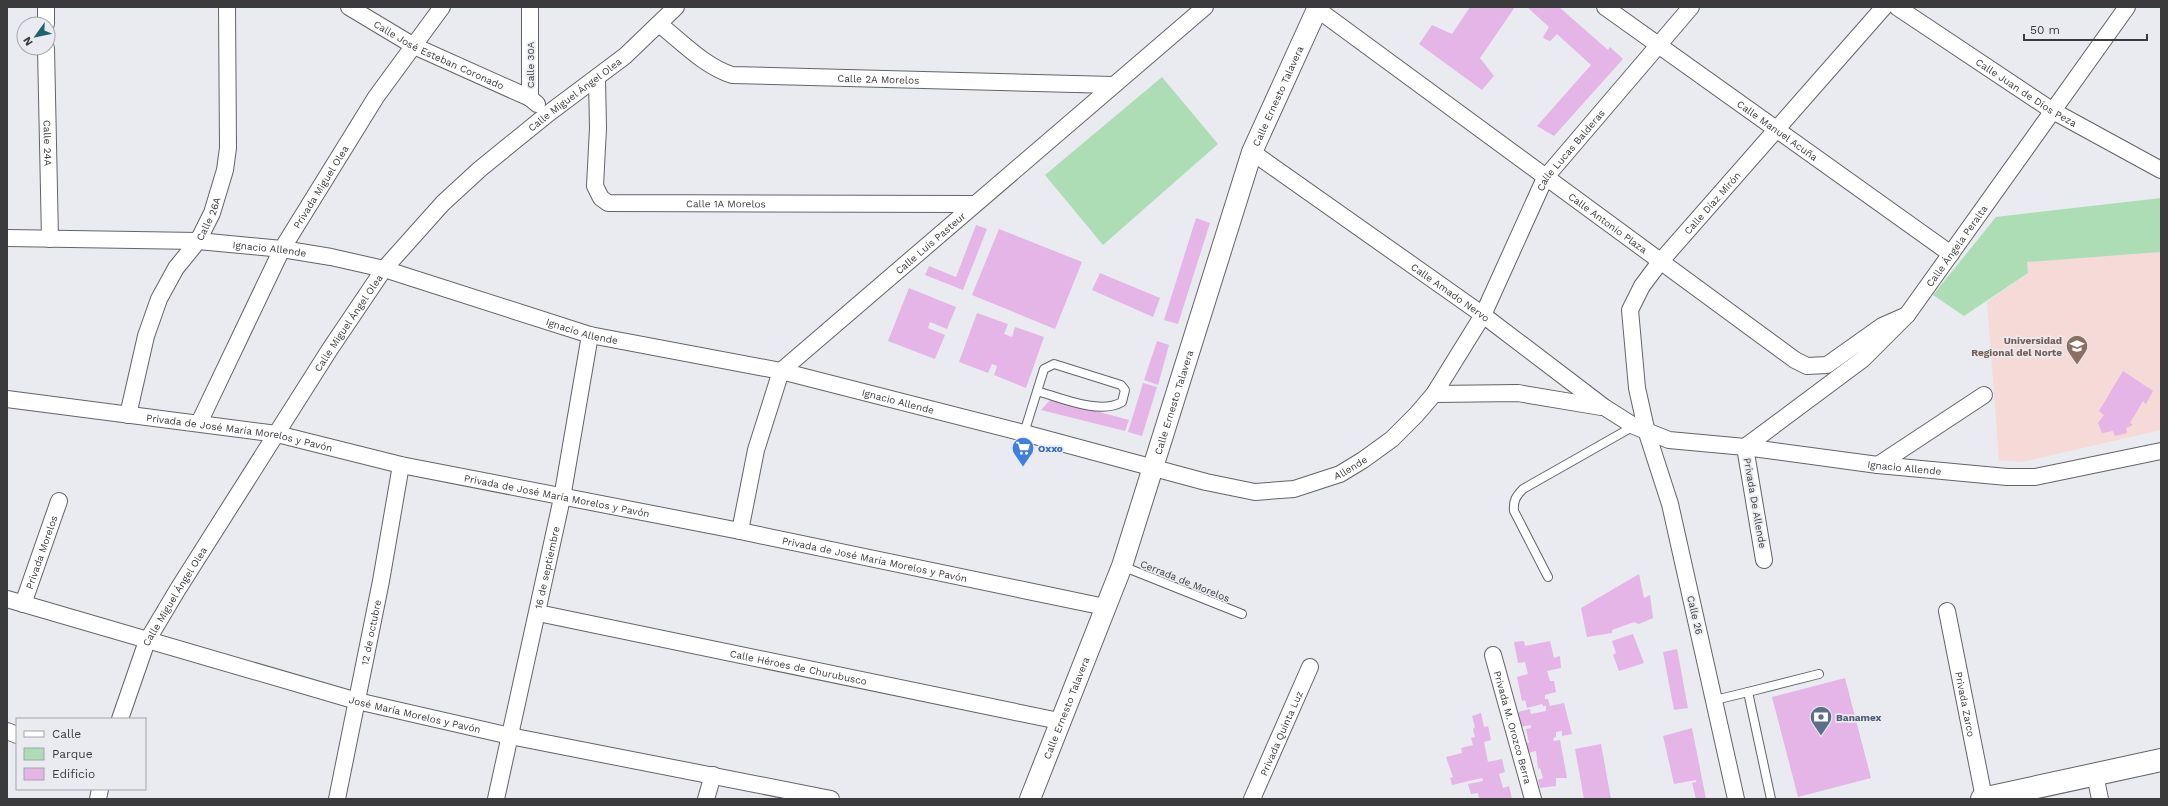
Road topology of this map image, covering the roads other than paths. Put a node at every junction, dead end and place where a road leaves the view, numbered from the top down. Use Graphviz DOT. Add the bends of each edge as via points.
graph roads {
  1 [pos="227,7"];
  2 [pos="349,7"];
  3 [pos="442,7"];
  4 [pos="530,7"];
  5 [pos="676,7"];
  6 [pos="1205,7"];
  7 [pos="1605,7"];
  8 [pos="1691,7"];
  9 [pos="1884,7"];
  10 [pos="1897,7"];
  11 [pos="2127,7"];
  12 [pos="1317,8"];
  13 [pos="659,24"];
  14 [pos="1658,44"];
  15 [pos="414,46"];
  16 [pos="46,56"];
  17 [pos="597,79"];
  18 [pos="1113,85"];
  19 [pos="530,98"];
  20 [pos="2053,111"];
  21 [pos="549,113"];
  22 [pos="1776,128"];
  23 [pos="1252,152"];
  24 [pos="2161,170"];
  25 [pos="1545,178"];
  26 [pos="974,204"];
  27 [pos="7,238"];
  28 [pos="50,239"];
  29 [pos="198,241"];
  30 [pos="282,249"];
  31 [pos="1951,254"];
  32 [pos="1660,262"];
  33 [pos="384,269"];
  34 [pos="1482,315"];
  35 [pos="1907,315"];
  36 [pos="590,335"];
  37 [pos="781,371"];
  38 [pos="1037,391"];
  39 [pos="1434,394"];
  40 [pos="1984,395"];
  41 [pos="7,399"];
  42 [pos="1604,407"];
  43 [pos="128,415"];
  44 [pos="200,423"];
  45 [pos="1641,430"];
  46 [pos="1024,433"];
  47 [pos="277,434"];
  48 [pos="1745,447"];
  49 [pos="2161,451"];
  50 [pos="401,465"];
  51 [pos="1878,465"];
  52 [pos="1152,468"];
  53 [pos="562,498"];
  54 [pos="59,501"];
  55 [pos="740,531"];
  56 [pos="1764,560"];
  57 [pos="1122,566"];
  58 [pos="1548,577"];
  59 [pos="7,599"];
  60 [pos="23,604"];
  61 [pos="1105,607"];
  62 [pos="1947,611"];
  63 [pos="538,612"];
  64 [pos="1242,614"];
  65 [pos="148,641"];
  66 [pos="1493,656"];
  67 [pos="1310,667"];
  68 [pos="1819,674"];
  69 [pos="1748,692"];
  70 [pos="1715,700"];
  71 [pos="357,701"];
  72 [pos="120,718"];
  73 [pos="1059,721"];
  74 [pos="510,736"];
  75 [pos="2161,760"];
  76 [pos="713,774"];
  77 [pos="2095,776"];
  78 [pos="337,799"];
  79 [pos="496,799"];
  80 [pos="706,799"];
  81 [pos="831,799"];
  82 [pos="1030,799"];
  83 [pos="1252,799"];
  84 [pos="1533,799"];
  85 [pos="1736,799"];
  86 [pos="1771,799"];
  87 [pos="1983,799"];
  88 [pos="2100,799"];
  1 -- 29 [label="street, Calle 26A" via="228,148 225,170 212,213"];
  2 -- 15 [label="street, Calle José Esteban Coronado"];
  3 -- 15 [label="street, Privada Miguel Olea"];
  4 -- 19 [label="street, Calle 30A"];
  5 -- 13 [label="street, Calle Miguel Ángel Olea"];
  6 -- 18 [label="street, Calle Luis Pasteur"];
  7 -- 14 [label="street, Calle Manuel Acuña"];
  8 -- 14 [label="street, Calle Lucas Balderas"];
  9 -- 22 [label="street, Calle Díaz Mirón"];
  10 -- 20 [label="street, Calle Juan de Dios Peza"];
  11 -- 20 [label="street, Calle Ángela Peralta"];
  12 -- 23 [label="street, Calle Ernesto Talavera"];
  12 -- 25 [label="street, Calle Antonio Plaza"];
  13 -- 17 [label="street, Calle Miguel Ángel Olea"];
  13 -- 18 [label="street, Calle 2A Morelos" via="708,64 732,75"];
  14 -- 22 [label="street, Calle Manuel Acuña"];
  14 -- 25 [label="street, Calle Lucas Balderas"];
  15 -- 19 [label="street, Calle José Esteban Coronado"];
  15 -- 30 [label="street, Privada Miguel Olea" via="376,97"];
  16 -- 28 [label="street, Calle 24A"];
  17 -- 21 [label="street, Calle Miguel Ángel Olea"];
  17 -- 26 [label="street, Calle 1A Morelos" via="595,186 601,198 608,203"];
  18 -- 26 [label="street, Calle Luis Pasteur"];
  19 -- 21 [label="street, Calle 30A"];
  20 -- 24 [label="street, Calle Juan de Dios Peza"];
  20 -- 31 [label="street, Calle Ángela Peralta"];
  21 -- 33 [label="street, Calle Miguel Ángel Olea" via="443,203"];
  22 -- 31 [label="street, Calle Manuel Acuña"];
  22 -- 32 [label="street, Calle Díaz Mirón"];
  23 -- 34 [label="street, Calle Amado Nervo"];
  23 -- 52 [label="street, Calle Ernesto Talavera"];
  25 -- 32 [label="street, Calle Antonio Plaza"];
  25 -- 34 [label="street, Calle Lucas Balderas"];
  26 -- 37 [label="street, Calle Luis Pasteur"];
  27 -- 28 [label="street, Ignacio Allende"];
  28 -- 29 [label="street, Ignacio Allende"];
  29 -- 30 [label="street, Ignacio Allende"];
  29 -- 43 [label="street, Calle 26A" via="176,268 159,299 146,336"];
  30 -- 33 [label="street, Ignacio Allende"];
  30 -- 44 [label="street, Privada Miguel Olea"];
  31 -- 35 [label="street, Calle Ángela Peralta"];
  32 -- 35 [label="street, Calle Antonio Plaza" via="1795,360 1807,366 1827,365 1882,326"];
  32 -- 45 [label="street, Calle Díaz Mirón" via="1642,286 1630,310"];
  33 -- 36 [label="street, Ignacio Allende"];
  33 -- 47 [label="street, Calle Miguel Ángel Olea"];
  34 -- 39 [label="street, Allende"];
  34 -- 42 [label="street, Calle Amado Nervo"];
  35 -- 48 [label="street, Calle Ángela Peralta" via="1863,359"];
  36 -- 37 [label="street, Ignacio Allende"];
  36 -- 53 [label="street, 16 de septiembre"];
  37 -- 46 [label="street, Ignacio Allende"];
  37 -- 55 [label="street" via="756,450"];
  38 -- 38 [label="lane" via="1044,369 1054,364 1121,385 1125,390 1122,402 1108,408 1091,406"];
  38 -- 46 [label="lane"];
  39 -- 42 [label="street" via="1518,393"];
  39 -- 52 [label="street, Allende" via="1392,439 1363,460 1340,474 1294,489 1255,492"];
  40 -- 51 [label="street"];
  41 -- 43 [label="street, Privada de José María Morelos y Pavón"];
  42 -- 45 [label="street, Calle Amado Nervo"];
  43 -- 44 [label="street, Privada de José María Morelos y Pavón"];
  44 -- 47 [label="street, Privada de José María Morelos y Pavón"];
  45 -- 48 [label="street, Ignacio Allende" via="1669,440"];
  45 -- 58 [label="lane" via="1517,494 1513,504 1514,511"];
  45 -- 70 [label="street, Calle 26" via="1670,504"];
  46 -- 52 [label="street, Ignacio Allende"];
  47 -- 50 [label="street, Privada de José María Morelos y Pavón"];
  47 -- 65 [label="street, Calle Miguel Ángel Olea" via="178,589"];
  48 -- 51 [label="street, Ignacio Allende"];
  48 -- 56 [label="street, Privada De Allende"];
  49 -- 51 [label="street, Ignacio Allende" via="2028,477"];
  50 -- 53 [label="street, Privada de José María Morelos y Pavón"];
  50 -- 71 [label="street, 12 de octubre"];
  52 -- 57 [label="street, Calle Ernesto Talavera"];
  53 -- 55 [label="street, Privada de José María Morelos y Pavón"];
  53 -- 63 [label="street, 16 de septiembre"];
  54 -- 60 [label="street, Privada Morelos"];
  55 -- 61 [label="street, Privada de José María Morelos y Pavón"];
  57 -- 61 [label="street, Calle Ernesto Talavera"];
  57 -- 64 [label="lane, Cerrada de Morelos"];
  59 -- 60 [label="street, José María Morelos y Pavón"];
  60 -- 65 [label="street, José María Morelos y Pavón"];
  61 -- 73 [label="street, Calle Ernesto Talavera"];
  62 -- 87 [label="street, Privada Zarco"];
  63 -- 73 [label="street, Calle Héroes de Churubusco"];
  63 -- 74 [label="street, 16 de septiembre"];
  65 -- 71 [label="street, José María Morelos y Pavón"];
  65 -- 72 [label="street, Calle Miguel Ángel Olea"];
  66 -- 84 [label="street, Privada M. Orozco Berra"];
  67 -- 83 [label="street, Privada Quinta Luz"];
  68 -- 69 [label="lane"];
  69 -- 70 [label="lane"];
  69 -- 86 [label="lane"];
  70 -- 85 [label="street, Calle 26"];
  71 -- 74 [label="street, José María Morelos y Pavón"];
  71 -- 78 [label="street, 12 de octubre"];
  73 -- 82 [label="street, Calle Ernesto Talavera"];
  74 -- 76 [label="street, José María Morelos y Pavón"];
  74 -- 79 [label="street, 16 de septiembre"];
  75 -- 77 [label="main road"];
  76 -- 80 [label="street"];
  76 -- 81 [label="street, José María Morelos y Pavón"];
  77 -- 87 [label="main road"];
  77 -- 88 [label="street"];
}
